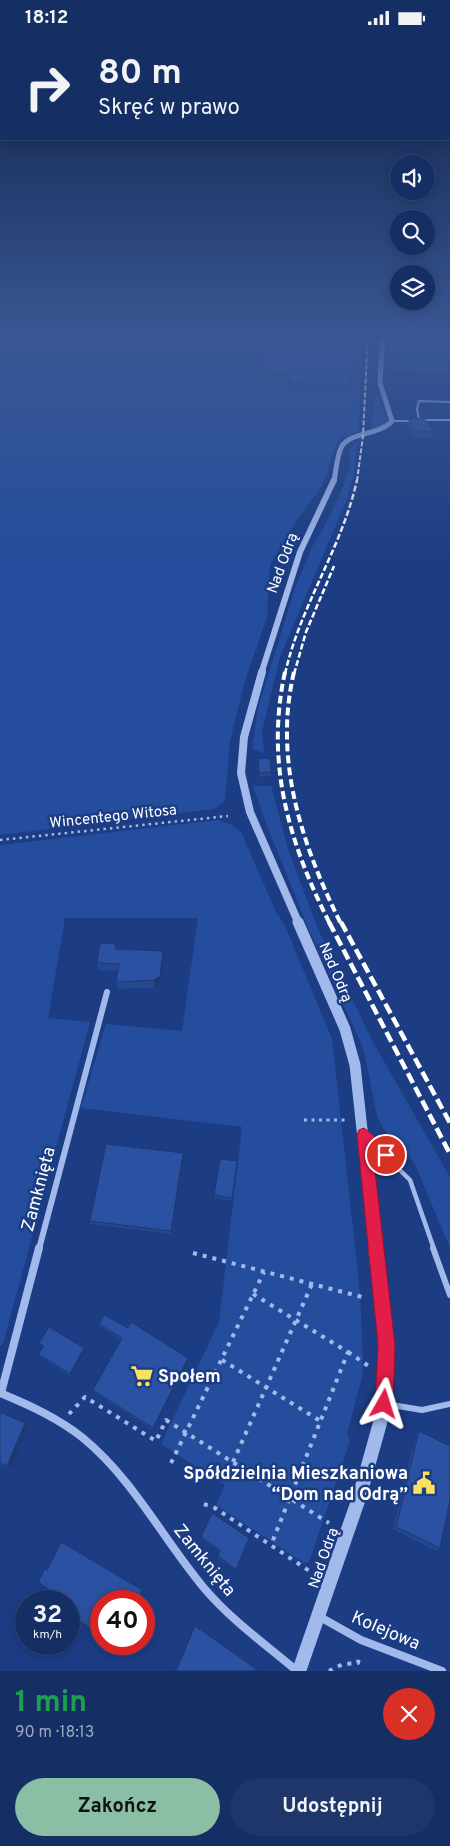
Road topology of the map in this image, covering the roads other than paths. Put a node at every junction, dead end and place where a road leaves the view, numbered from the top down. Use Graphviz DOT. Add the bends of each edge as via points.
graph roads {
  1 [pos="388,409"];
  2 [pos="417,409"];
  3 [pos="419,420"];
  4 [pos="450,420"];
  5 [pos="392,421"];
  6 [pos="107,992"];
  7 [pos="364,1135"];
  8 [pos="450,1295"];
  9 [pos="0,1393"];
  10 [pos="384,1404"];
  11 [pos="450,1405"];
  12 [pos="319,1617"];
  13 [pos="298,1671"];
  14 [pos="442,1671"];
  1 -- 5 [label="street"];
  2 -- 3 [label="lane"];
  3 -- 4 [label="lane"];
  3 -- 5 [label="lane"];
  5 -- 7 [label="street, Nad Odrą" via="384,428 348,441 341,447 333,485 302,545 249,713 242,753 244,793 250,812 345,1029 355,1065"];
  6 -- 9 [label="street, Zamknięta"];
  7 -- 8 [label="lane" via="410,1180"];
  7 -- 10 [label="street, Nad Odrą" via="386,1345"];
  9 -- 13 [label="street, Zamknięta" via="60,1424 92,1445 222,1608"];
  10 -- 11 [label="lane" via="422,1411"];
  10 -- 12 [label="street, Nad Odrą" via="368,1472"];
  12 -- 13 [label="street, Nad Odrą"];
  12 -- 14 [label="street, Kolejowa" via="361,1640"];
}
